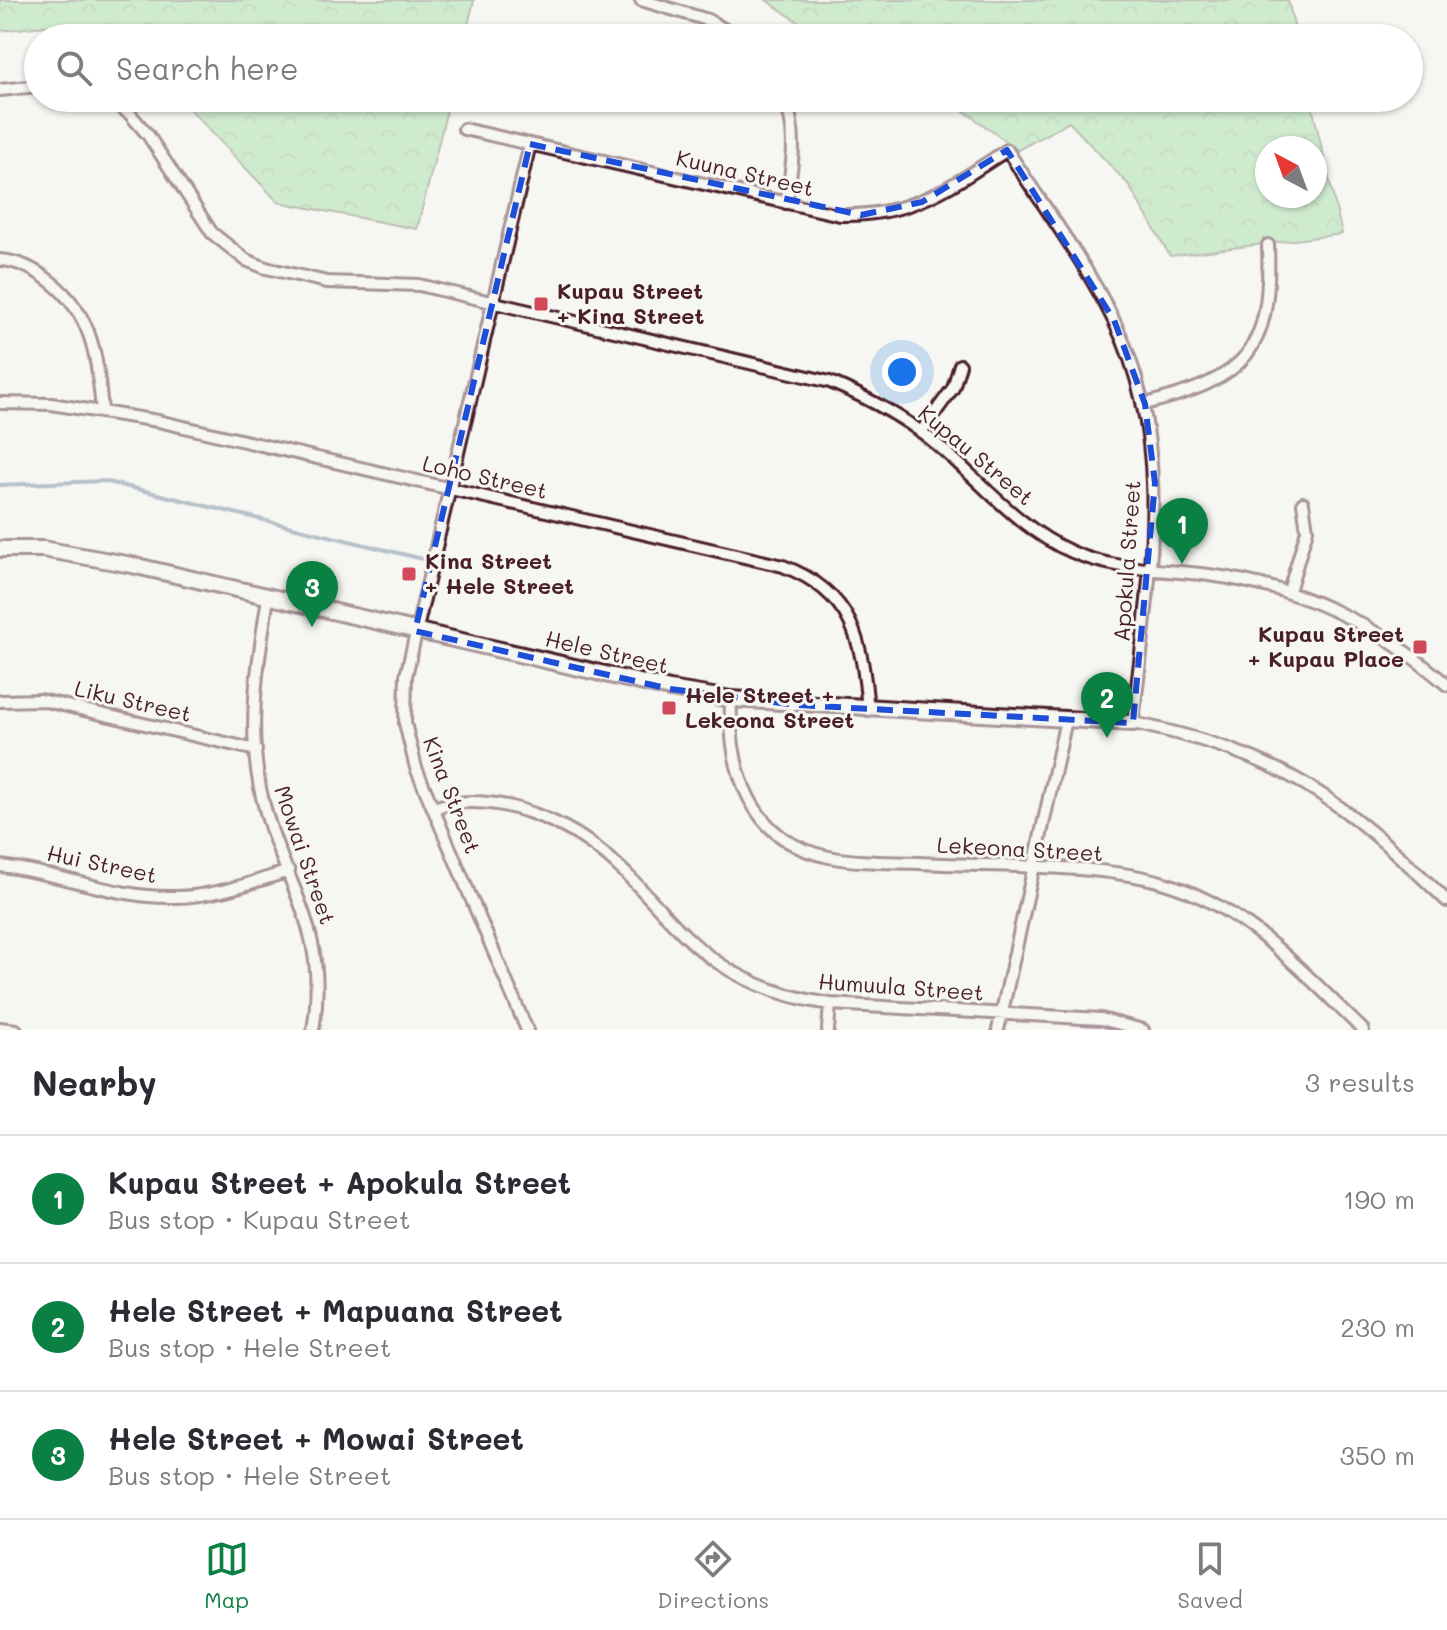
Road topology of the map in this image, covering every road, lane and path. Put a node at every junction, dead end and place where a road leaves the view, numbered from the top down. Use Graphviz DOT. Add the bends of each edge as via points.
graph roads {
  1 [pos="641,0"];
  2 [pos="715,24"];
  3 [pos="24,87"];
  4 [pos="0,90"];
  5 [pos="127,112"];
  6 [pos="788,112"];
  7 [pos="464,129"];
  8 [pos="530,144"];
  9 [pos="1007,150"];
  10 [pos="786,203"];
  11 [pos="1268,245"];
  12 [pos="0,260"];
  13 [pos="492,303"];
  14 [pos="960,365"];
  15 [pos="0,403"];
  16 [pos="1145,404"];
  17 [pos="102,410"];
  18 [pos="921,432"];
  19 [pos="447,489"];
  20 [pos="1303,503"];
  21 [pos="0,549"];
  22 [pos="1149,570"];
  23 [pos="1289,591"];
  24 [pos="268,598"];
  25 [pos="415,631"];
  26 [pos="1447,685"];
  27 [pos="731,699"];
  28 [pos="0,701"];
  29 [pos="868,710"];
  30 [pos="1066,720"];
  31 [pos="1133,723"];
  32 [pos="256,750"];
  33 [pos="433,808"];
  34 [pos="0,866"];
  35 [pos="1032,869"];
  36 [pos="289,871"];
  37 [pos="1447,901"];
  38 [pos="830,1004"];
  39 [pos="1002,1013"];
  40 [pos="0,1028"];
  41 [pos="16,1030"];
  42 [pos="313,1030"];
  43 [pos="527,1030"];
  44 [pos="828,1030"];
  45 [pos="998,1030"];
  46 [pos="1143,1030"];
  47 [pos="1363,1030"];
  1 -- 2 [label="street"];
  3 -- 4 [label="street"];
  5 -- 13 [label="street, Kupau Street" via="212,233 246,260 327,282 419,285"];
  6 -- 10 [label="street" via="794,148"];
  7 -- 8 [label="street, Kuuna Street"];
  8 -- 10 [label="street, Kuuna Street"];
  8 -- 13 [label="street, Kina Street"];
  9 -- 10 [label="street, Kuuna Street" via="948,189 899,211 840,215"];
  9 -- 16 [label="street, Apokula Street" via="1114,320"];
  11 -- 16 [label="street" via="1267,308 1249,351 1210,386"];
  12 -- 17 [label="street" via="43,275 78,309 93,340"];
  13 -- 18 [label="street, Kupau Street" via="802,373 859,394"];
  13 -- 19 [label="street, Kina Street"];
  14 -- 18 [label="street" via="953,388"];
  15 -- 17 [label="street, Loho Street"];
  16 -- 22 [label="street, Apokula Street" via="1155,483"];
  17 -- 19 [label="street, Loho Street"];
  18 -- 22 [label="street, Kupau Street" via="1045,538 1099,562"];
  19 -- 25 [label="street, Kina Street"];
  19 -- 29 [label="street, Loho Street" via="804,574 834,597 854,629"];
  20 -- 23 [label="street" via="1307,530"];
  21 -- 24 [label="street, Hele Street" via="83,555"];
  22 -- 23 [label="street, Kupau Street" via="1246,580"];
  22 -- 31 [label="street, Apokula Street"];
  23 -- 26 [label="street, Kupau Street" via="1387,637"];
  24 -- 25 [label="street, Hele Street"];
  24 -- 32 [label="street, Mowai Street" via="255,689"];
  25 -- 27 [label="street, Hele Street"];
  25 -- 33 [label="street, Kina Street" via="406,676 405,723"];
  27 -- 29 [label="street, Hele Street"];
  27 -- 35 [label="street, Lekeona Street" via="730,737 739,781 764,822 798,847 848,860"];
  28 -- 32 [label="street, Liku Street" via="41,700"];
  29 -- 30 [label="street, Hele Street"];
  30 -- 31 [label="street, Hele Street"];
  30 -- 35 [label="street"];
  31 -- 37 [label="street, Hele Street" via="1225,745 1289,772 1367,826"];
  32 -- 36 [label="street, Mowai Street" via="266,808"];
  33 -- 38 [label="street, Humuula Street" via="474,801 505,806 560,827 616,864 718,963 769,990"];
  33 -- 43 [label="street, Kina Street"];
  34 -- 36 [label="street, Hui Street" via="177,897"];
  35 -- 39 [label="street"];
  35 -- 47 [label="street, Lekeona Street" via="1158,881 1220,905 1274,943"];
  36 -- 42 [label="street, Mowai Street" via="315,951"];
  38 -- 39 [label="street, Humuula Street"];
  38 -- 44 [label="street"];
  39 -- 45 [label="street"];
  39 -- 46 [label="street, Humuula Street" via="1101,1019"];
  40 -- 41 [label="street"];
}
